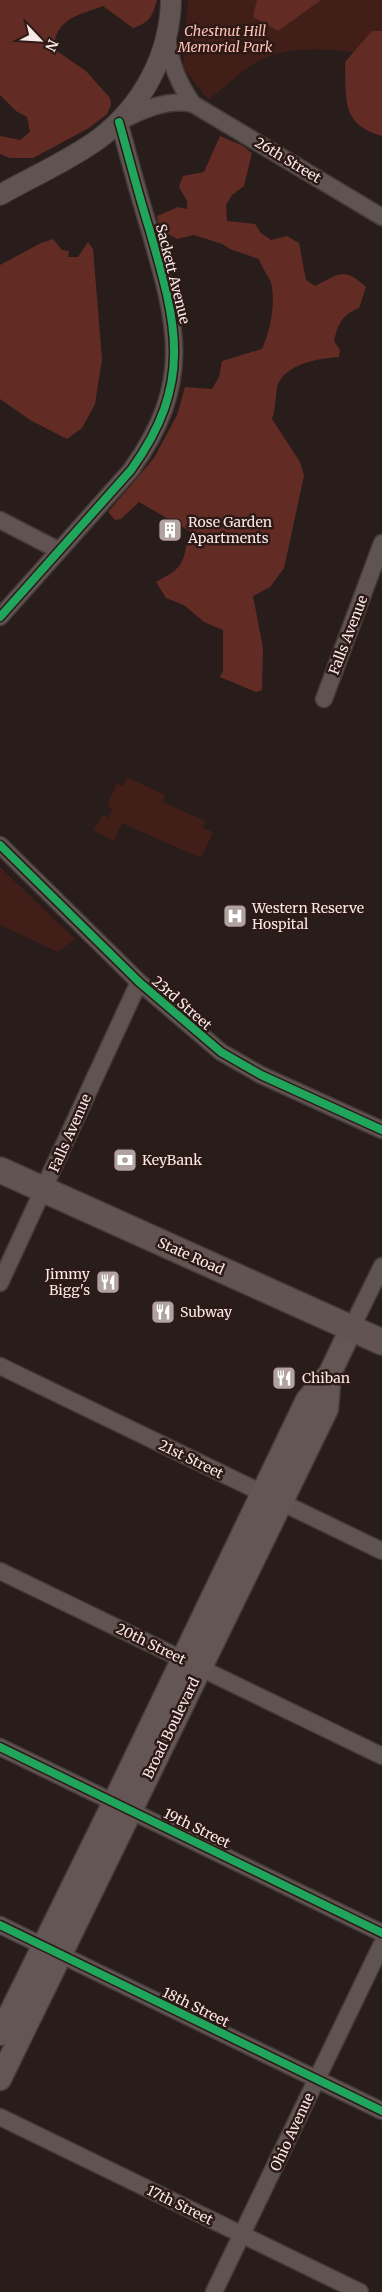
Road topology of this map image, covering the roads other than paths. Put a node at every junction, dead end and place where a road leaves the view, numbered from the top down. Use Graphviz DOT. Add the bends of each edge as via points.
graph roads {
  1 [pos="171,0"];
  2 [pos="166,38"];
  3 [pos="194,104"];
  4 [pos="119,122"];
  5 [pos="1,193"];
  6 [pos="382,217"];
  7 [pos="0,520"];
  8 [pos="382,543"];
  9 [pos="58,550"];
  10 [pos="0,617"];
  11 [pos="324,699"];
  12 [pos="0,845"];
  13 [pos="139,982"];
  14 [pos="382,1130"];
  15 [pos="0,1170"];
  16 [pos="44,1190"];
  17 [pos="382,1266"];
  18 [pos="0,1283"];
  19 [pos="352,1327"];
  20 [pos="382,1342"];
  21 [pos="0,1366"];
  22 [pos="272,1498"];
  23 [pos="382,1551"];
  24 [pos="0,1571"];
  25 [pos="192,1663"];
  26 [pos="0,1747"];
  27 [pos="382,1756"];
  28 [pos="123,1806"];
  29 [pos="0,1925"];
  30 [pos="382,1933"];
  31 [pos="382,1944"];
  32 [pos="52,1950"];
  33 [pos="0,2034"];
  34 [pos="316,2079"];
  35 [pos="0,2080"];
  36 [pos="382,2111"];
  37 [pos="0,2117"];
  38 [pos="241,2234"];
  39 [pos="214,2292"];
  40 [pos="360,2292"];
  1 -- 2 [label="street"];
  2 -- 3 [label="street, 26th Street" via="174,72"];
  2 -- 4 [label="street" via="148,84"];
  3 -- 4 [label="street, 26th Street" via="169,103"];
  3 -- 6 [label="street, 26th Street"];
  4 -- 5 [label="street" via="66,160"];
  4 -- 9 [label="street, Sackett Avenue" via="173,322 173,378 162,418 149,445 131,470"];
  7 -- 9 [label="street"];
  8 -- 11 [label="street, Falls Avenue"];
  9 -- 10 [label="street, Sackett Avenue"];
  12 -- 13 [label="street, 23rd Street"];
  13 -- 14 [label="street, 23rd Street" via="204,1039 238,1063"];
  13 -- 16 [label="street, Falls Avenue"];
  15 -- 16 [label="main road, State Road"];
  16 -- 18 [label="street, Falls Avenue"];
  16 -- 19 [label="main road, State Road"];
  17 -- 19 [label="street, Broad Boulevard"];
  19 -- 20 [label="main road, State Road"];
  19 -- 22 [label="main road, Broad Boulevard" via="330,1373 327,1408"];
  21 -- 22 [label="street, 21st Street"];
  22 -- 23 [label="street, 21st Street"];
  22 -- 25 [label="main road, Broad Boulevard"];
  24 -- 25 [label="street, 20th Street"];
  25 -- 27 [label="street, 20th Street"];
  25 -- 28 [label="main road, Broad Boulevard"];
  26 -- 28 [label="street, 19th Street"];
  28 -- 30 [label="street, 19th Street"];
  28 -- 32 [label="main road, Broad Boulevard"];
  29 -- 32 [label="street, 18th Street"];
  31 -- 34 [label="street, Ohio Avenue"];
  32 -- 33 [label="main road, Broad Boulevard"];
  32 -- 34 [label="street, 18th Street"];
  32 -- 35 [label="main road, Broad Boulevard"];
  34 -- 36 [label="street, 18th Street"];
  34 -- 38 [label="street, Ohio Avenue"];
  37 -- 38 [label="street, 17th Street"];
  38 -- 39 [label="street, Ohio Avenue"];
  38 -- 40 [label="street, 17th Street"];
}
